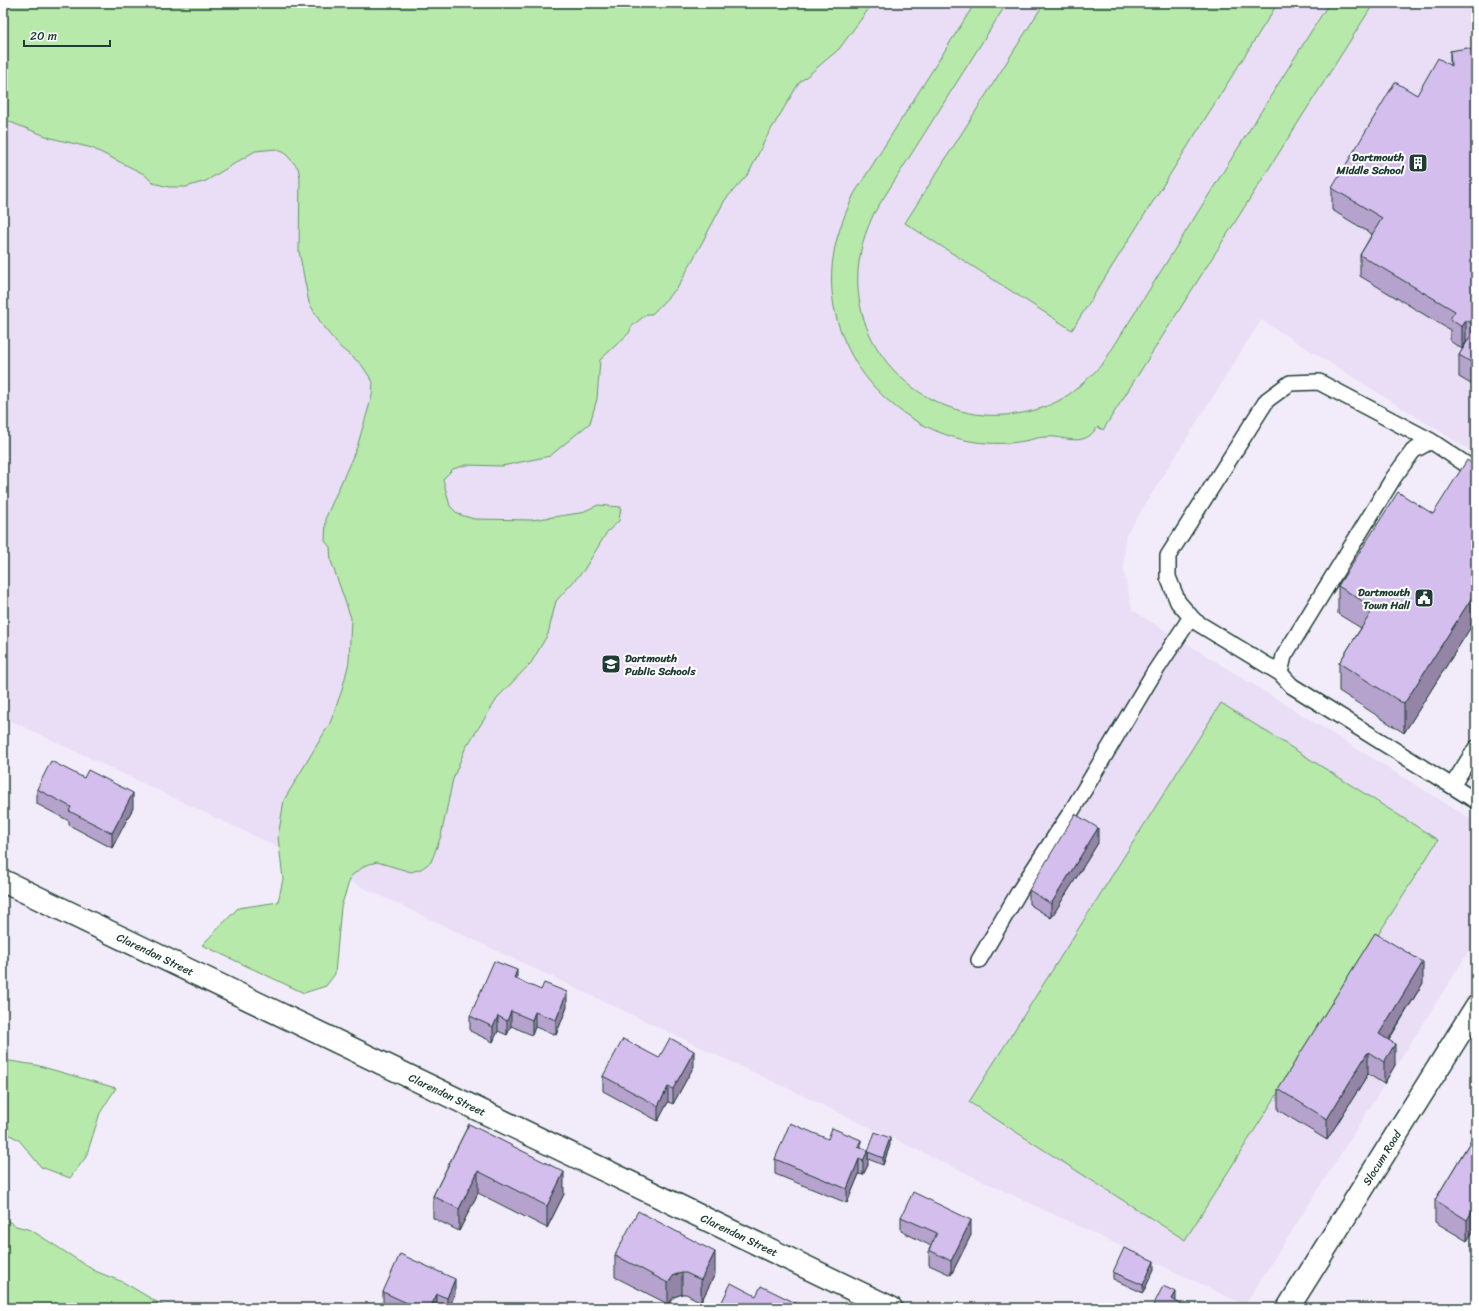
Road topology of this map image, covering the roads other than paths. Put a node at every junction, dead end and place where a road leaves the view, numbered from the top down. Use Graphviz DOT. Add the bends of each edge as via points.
graph roads {
  1 [pos="1431,441"];
  2 [pos="1476,471"];
  3 [pos="1192,617"];
  4 [pos="1280,673"];
  5 [pos="1476,748"];
  6 [pos="1452,786"];
  7 [pos="1476,801"];
  8 [pos="3,881"];
  9 [pos="979,960"];
  10 [pos="1476,1007"];
  11 [pos="891,1308"];
  12 [pos="1288,1308"];
  1 -- 2 [label="lane"];
  1 -- 3 [label="lane" via="1319,382 1290,383 1267,400 1168,556 1168,577 1178,602"];
  1 -- 4 [label="lane" via="1413,451 1392,481 1284,656"];
  3 -- 4 [label="lane" via="1196,622"];
  3 -- 9 [label="lane" via="1152,676"];
  4 -- 6 [label="lane" via="1292,686"];
  5 -- 6 [label="lane"];
  6 -- 7 [label="lane"];
  8 -- 11 [label="street, Clarendon Street"];
  10 -- 12 [label="street, Slocum Road"];
}
